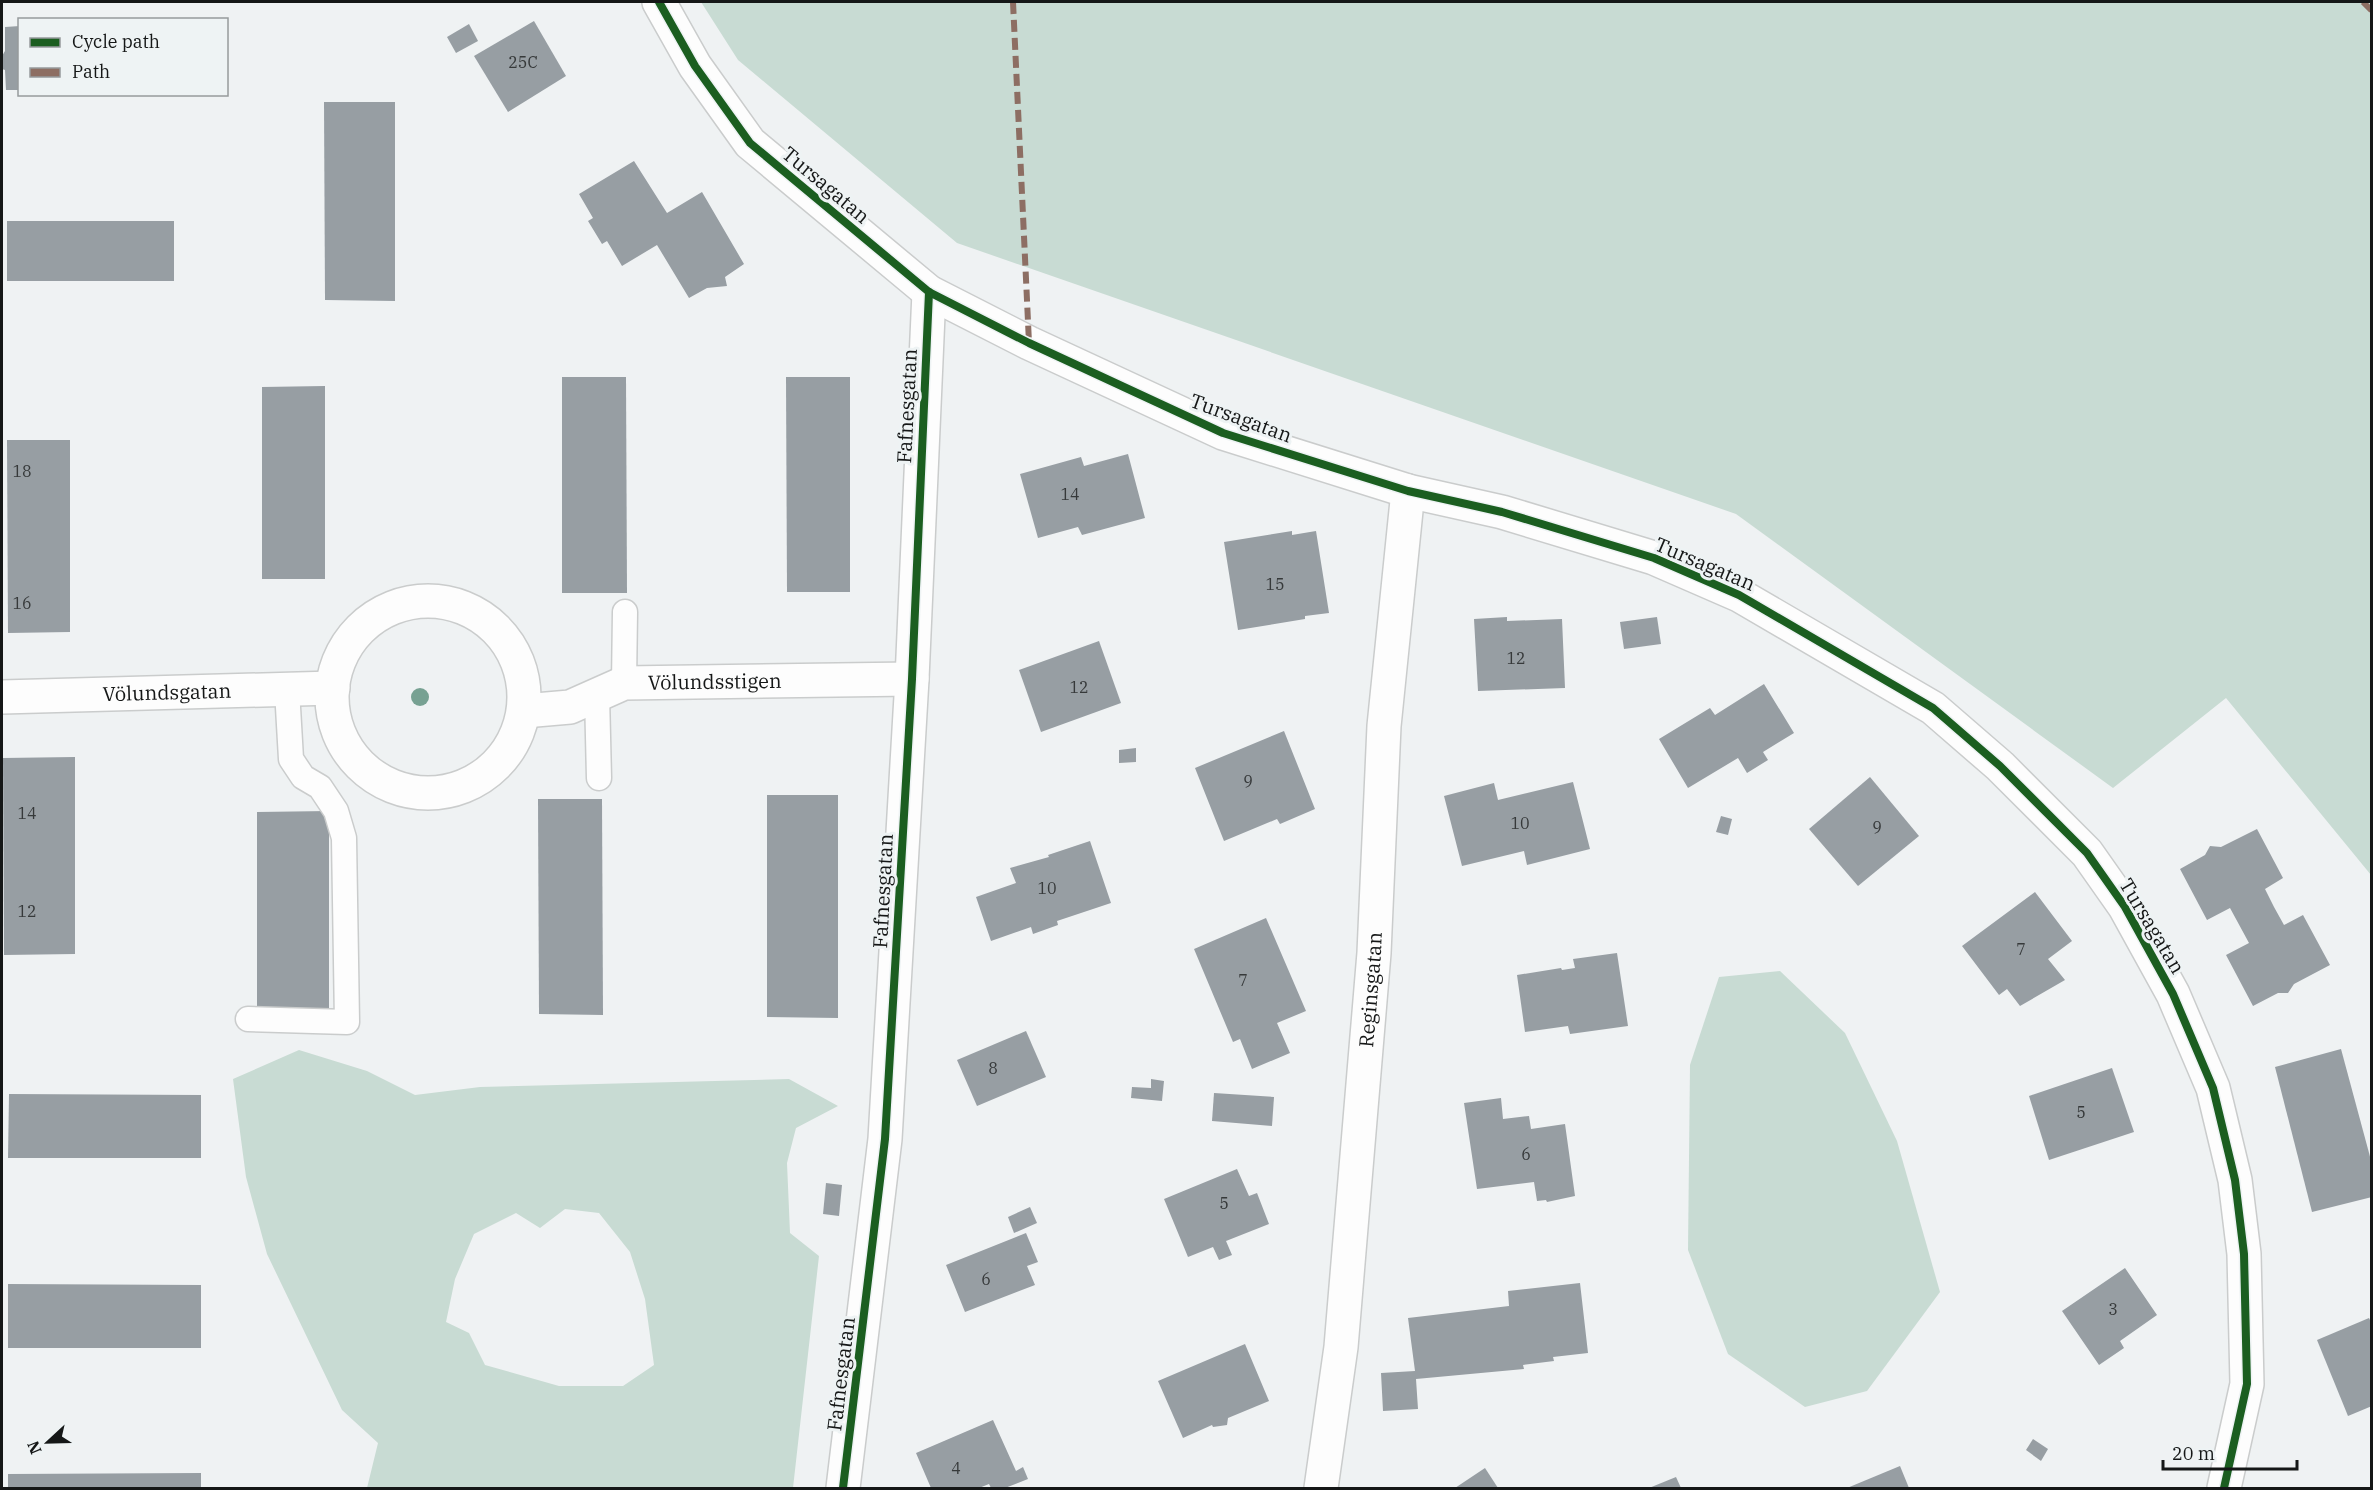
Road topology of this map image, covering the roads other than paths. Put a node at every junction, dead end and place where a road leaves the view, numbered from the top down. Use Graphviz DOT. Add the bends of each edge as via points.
graph roads {
  1 [pos="659,2"];
  2 [pos="929,292"];
  3 [pos="1408,491"];
  4 [pos="625,612"];
  5 [pos="912,679"];
  6 [pos="333,688"];
  7 [pos="610,689"];
  8 [pos="287,690"];
  9 [pos="2,697"];
  10 [pos="524,711"];
  11 [pos="599,778"];
  12 [pos="248,1019"];
  13 [pos="843,1488"];
  14 [pos="1321,1488"];
  15 [pos="2224,1488"];
  1 -- 2 [label="street, Tursagatan" via="695,66 750,143"];
  2 -- 3 [label="street, Tursagatan" via="1029,343 1223,432"];
  2 -- 5 [label="street, Fafnesgatan"];
  3 -- 14 [label="street, Reginsgatan" via="1384,726 1374,953 1341,1347"];
  3 -- 15 [label="street, Tursagatan" via="1502,512 1654,558 1739,595 1933,708 2000,766 2088,853 2125,907 2173,994 2213,1088 2235,1180 2244,1254 2247,1384"];
  4 -- 7 [label="lane"];
  5 -- 7 [label="street, Völundsstigen"];
  5 -- 13 [label="street, Fafnesgatan" via="885,1138"];
  6 -- 8 [label="street, Völundsgatan"];
  6 -- 10 [label="street" via="335,722 349,752 373,776 403,790 443,793 475,782 501,761 519,732"];
  6 -- 10 [label="street" via="340,658 359,630 386,610 418,601 459,605 488,622 511,647 523,678"];
  7 -- 10 [label="street, Völundsstigen" via="570,706"];
  7 -- 11 [label="lane"];
  8 -- 9 [label="street, Völundsgatan"];
  8 -- 12 [label="lane" via="291,759 336,811 344,838 347,1022"];
}
